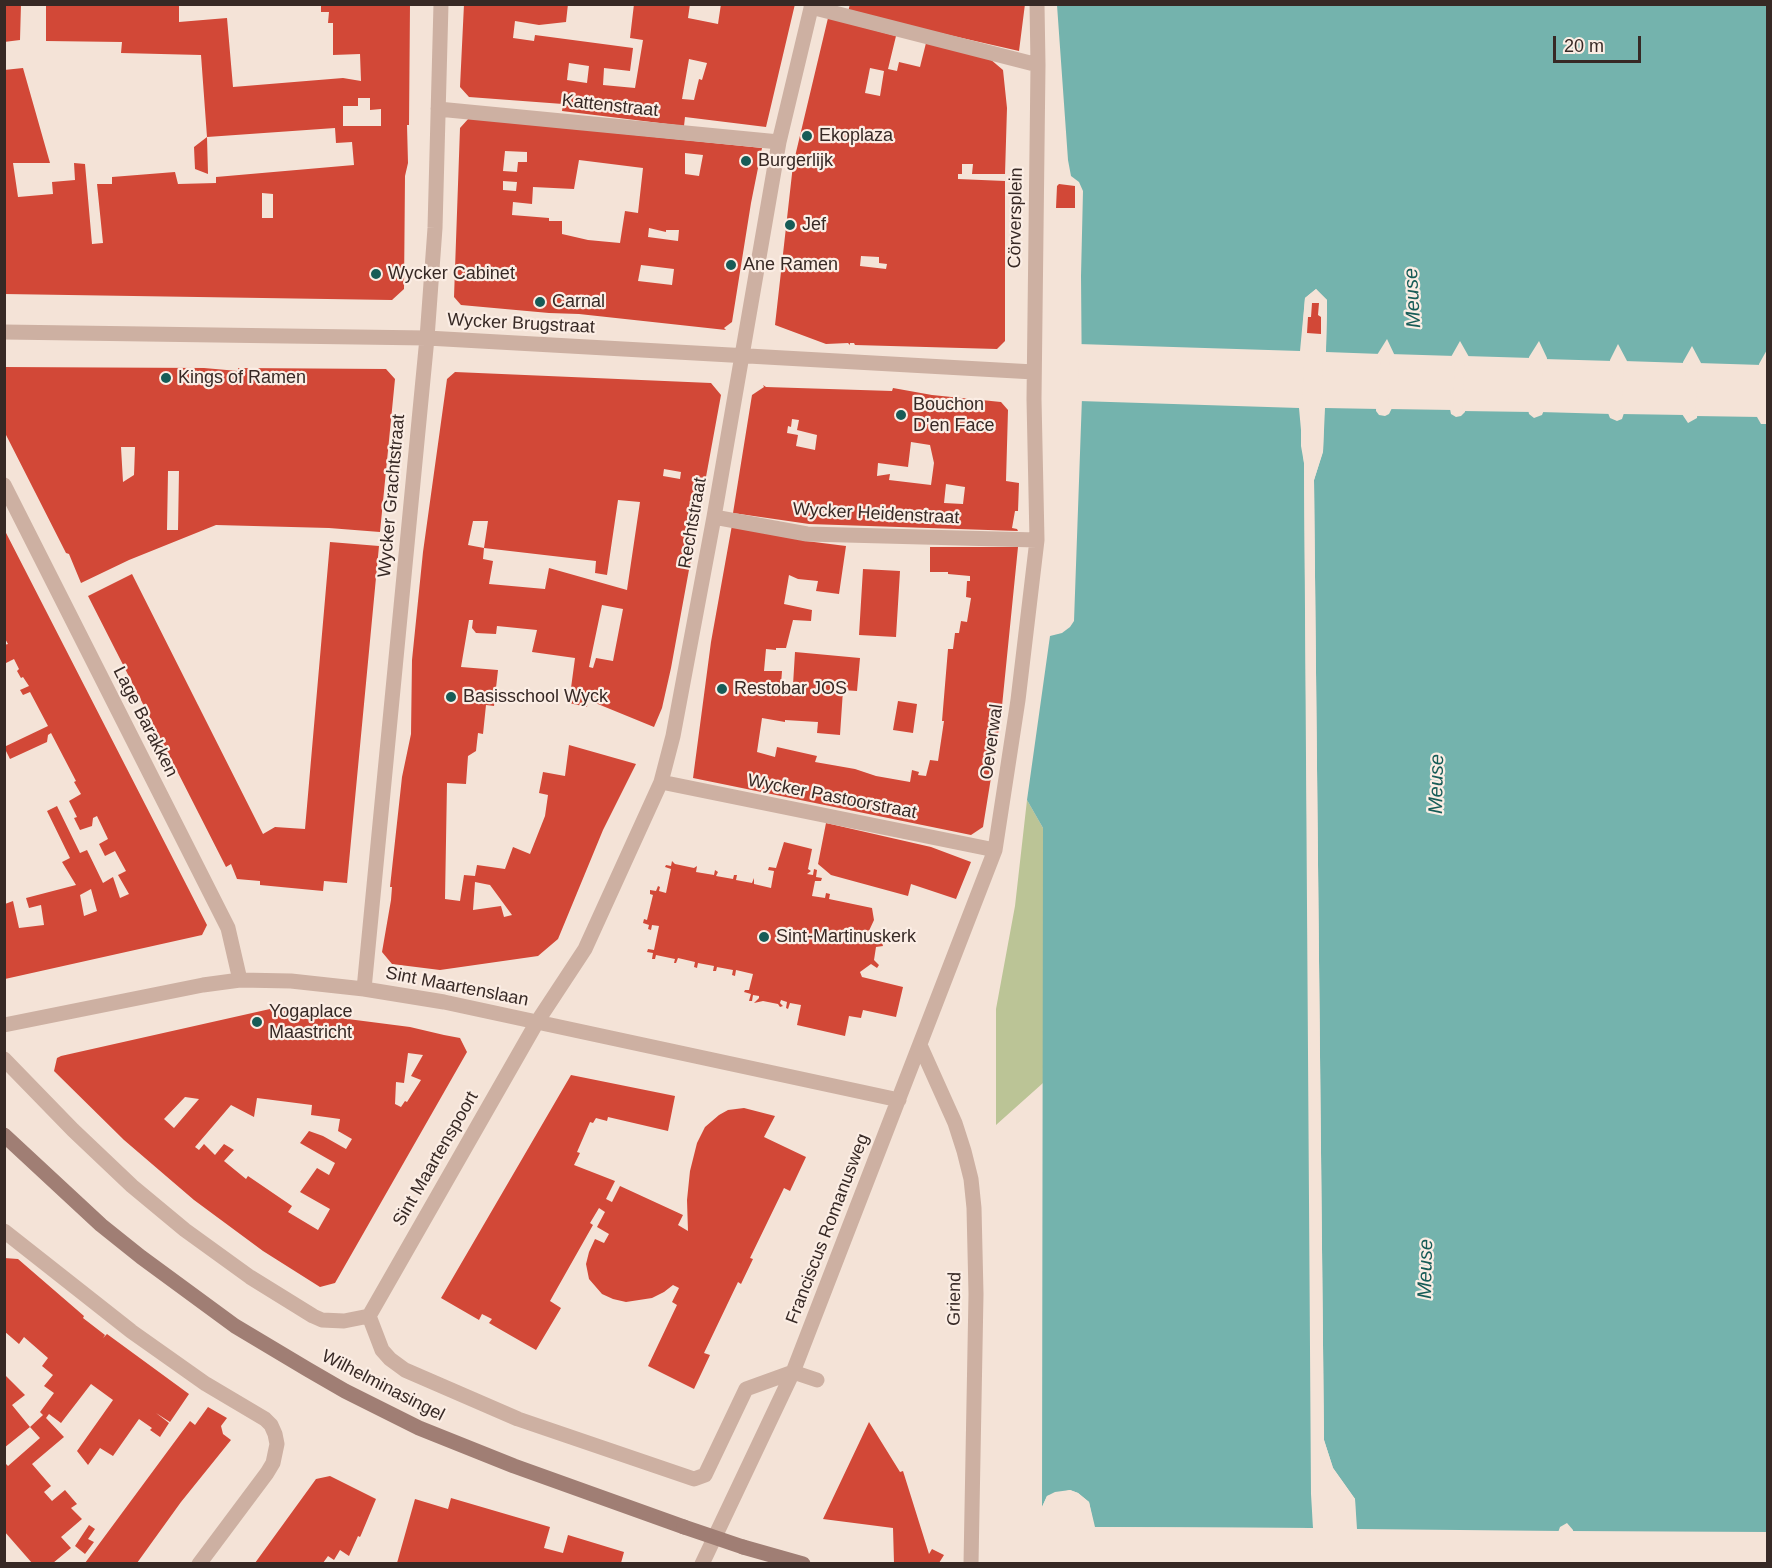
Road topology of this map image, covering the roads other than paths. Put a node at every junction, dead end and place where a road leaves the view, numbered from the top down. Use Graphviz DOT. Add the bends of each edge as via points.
graph roads {
  1 [pos="441,4"];
  2 [pos="1037,4"];
  3 [pos="812,6"];
  4 [pos="1038,65"];
  5 [pos="438,109"];
  6 [pos="779,142"];
  7 [pos="4,332"];
  8 [pos="427,338"];
  9 [pos="742,357"];
  10 [pos="1034,372"];
  11 [pos="4,485"];
  12 [pos="714,517"];
  13 [pos="1037,540"];
  14 [pos="661,782"];
  15 [pos="995,850"];
  16 [pos="240,980"];
  17 [pos="364,989"];
  18 [pos="537,1022"];
  19 [pos="4,1025"];
  20 [pos="920,1045"];
  21 [pos="4,1059"];
  22 [pos="898,1100"];
  23 [pos="4,1135"];
  24 [pos="4,1231"];
  25 [pos="369,1317"];
  26 [pos="793,1372"];
  27 [pos="817,1380"];
  28 [pos="199,1563"];
  29 [pos="702,1563"];
  30 [pos="803,1563"];
  31 [pos="971,1563"];
  1 -- 5 [label="street, Wycker Grachtstraat"];
  2 -- 4 [label="street, Cörversplein"];
  3 -- 4 [label="street"];
  3 -- 6 [label="street, Rechtstraat"];
  4 -- 10 [label="street, Cörversplein"];
  5 -- 6 [label="street, Kattenstraat"];
  5 -- 8 [label="street, Wycker Grachtstraat"];
  6 -- 9 [label="street, Rechtstraat"];
  7 -- 8 [label="street, Wycker Brugstraat"];
  8 -- 9 [label="street, Wycker Brugstraat"];
  8 -- 17 [label="street, Wycker Grachtstraat"];
  9 -- 10 [label="street, Wycker Brugstraat"];
  9 -- 12 [label="street, Rechtstraat"];
  10 -- 13 [label="street, Oeverwal"];
  11 -- 16 [label="street, Lage Barakken" via="228,928"];
  12 -- 13 [label="street, Wycker Heidenstraat" via="807,534"];
  12 -- 14 [label="street, Rechtstraat"];
  13 -- 15 [label="street, Oeverwal"];
  14 -- 15 [label="street, Wycker Pastoorstraat"];
  14 -- 18 [label="street, Rechtstraat" via="585,948"];
  15 -- 20 [label="street, Oeverwal"];
  16 -- 17 [label="street, Sint Maartenslaan"];
  16 -- 19 [label="street, Sint Maartenslaan"];
  17 -- 18 [label="street, Sint Maartenslaan"];
  18 -- 22 [label="street, Sint Maartenslaan"];
  18 -- 25 [label="street, Sint Maartenspoort"];
  20 -- 22 [label="street, Oeverwal"];
  20 -- 31 [label="street, Griend" via="955,1123 974,1208"];
  21 -- 25 [label="street, Wilhelminasingel" via="132,1186 250,1277 322,1320"];
  22 -- 26 [label="street, Franciscus Romanusweg"];
  23 -- 30 [label="street, Wilhelminasingel, bridge" via="101,1225 235,1326 386,1413 531,1473 743,1547"];
  24 -- 28 [label="street" via="131,1331 206,1384 265,1419 275,1434 277,1454 267,1473"];
  25 -- 26 [label="street, Wilhelminasingel" via="382,1350 405,1370 518,1419 694,1479 705,1475 746,1389"];
  26 -- 27 [label="street"];
  26 -- 29 [label="street, Franciscus Romanusweg"];
}
